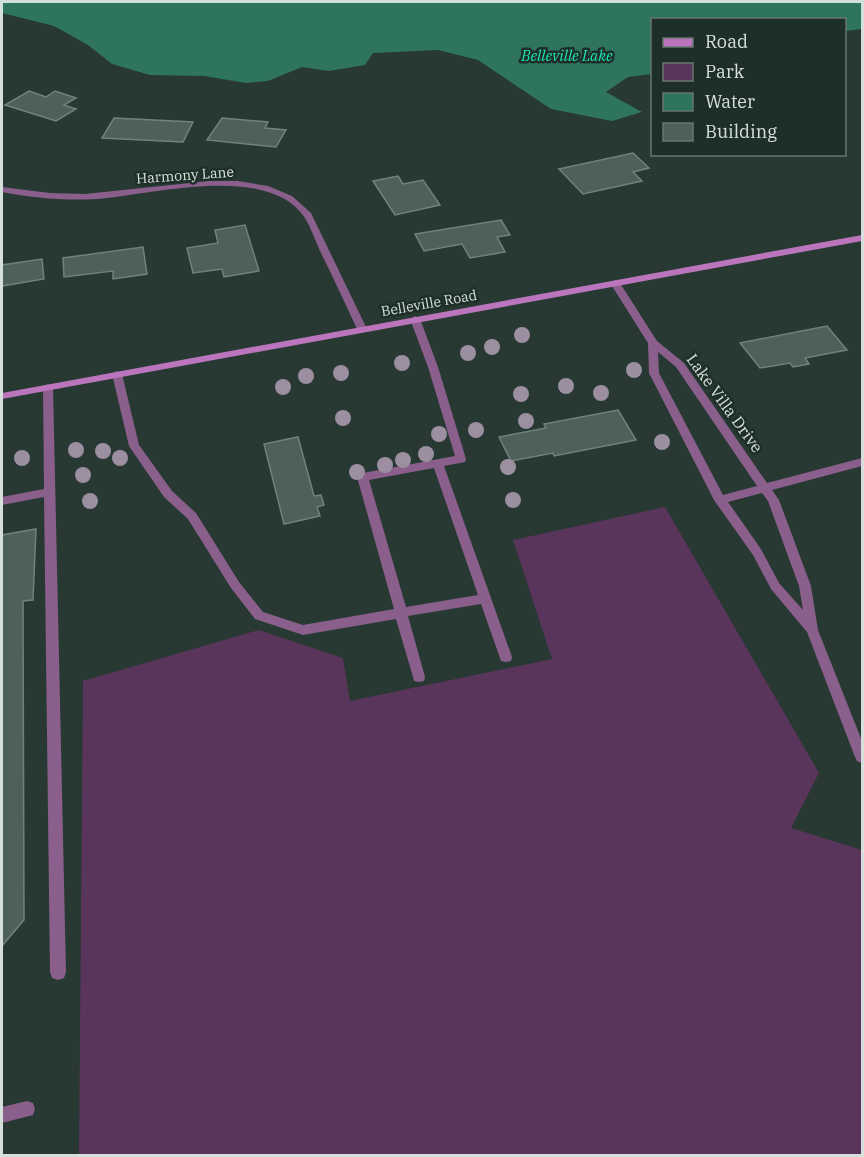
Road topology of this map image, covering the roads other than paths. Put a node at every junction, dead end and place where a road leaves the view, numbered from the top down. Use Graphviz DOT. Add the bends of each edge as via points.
graph roads {
  1 [pos="2,190"];
  2 [pos="862,238"];
  3 [pos="615,283"];
  4 [pos="415,319"];
  5 [pos="362,329"];
  6 [pos="653,343"];
  7 [pos="117,374"];
  8 [pos="48,387"];
  9 [pos="2,396"];
  10 [pos="862,462"];
  11 [pos="438,463"];
  12 [pos="765,488"];
  13 [pos="49,492"];
  14 [pos="720,500"];
  15 [pos="2,501"];
  16 [pos="486,598"];
  17 [pos="402,614"];
  18 [pos="812,630"];
  19 [pos="506,657"];
  20 [pos="419,677"];
  21 [pos="862,757"];
  22 [pos="58,972"];
  23 [pos="27,1109"];
  24 [pos="2,1115"];
  1 -- 5 [label="street, Harmony Lane" via="69,197 208,183 246,184 273,190 294,201 308,215"];
  2 -- 3 [label="main road, Belleville Road"];
  3 -- 4 [label="main road, Belleville Road"];
  3 -- 6 [label="street, Lake Villa Drive"];
  4 -- 5 [label="main road, Belleville Road"];
  4 -- 11 [label="street" via="461,459"];
  5 -- 7 [label="main road, Belleville Road"];
  6 -- 12 [label="street, Lake Villa Drive" via="680,365"];
  6 -- 14 [label="street, Lake Villa Drive" via="654,374"];
  7 -- 8 [label="main road, Belleville Road"];
  7 -- 17 [label="street" via="134,446 168,494 192,516 259,616 303,630"];
  8 -- 9 [label="main road, Belleville Road"];
  8 -- 13 [label="street"];
  10 -- 12 [label="street"];
  11 -- 16 [label="street"];
  11 -- 17 [label="street" via="363,477"];
  12 -- 14 [label="street"];
  12 -- 18 [label="street, Lake Villa Drive" via="805,586"];
  13 -- 15 [label="street"];
  13 -- 22 [label="street"];
  14 -- 18 [label="street, Lake Villa Drive" via="758,552 775,586"];
  16 -- 17 [label="street"];
  16 -- 19 [label="street"];
  17 -- 20 [label="street"];
  18 -- 21 [label="street, Lake Villa Drive"];
  23 -- 24 [label="street"];
}
